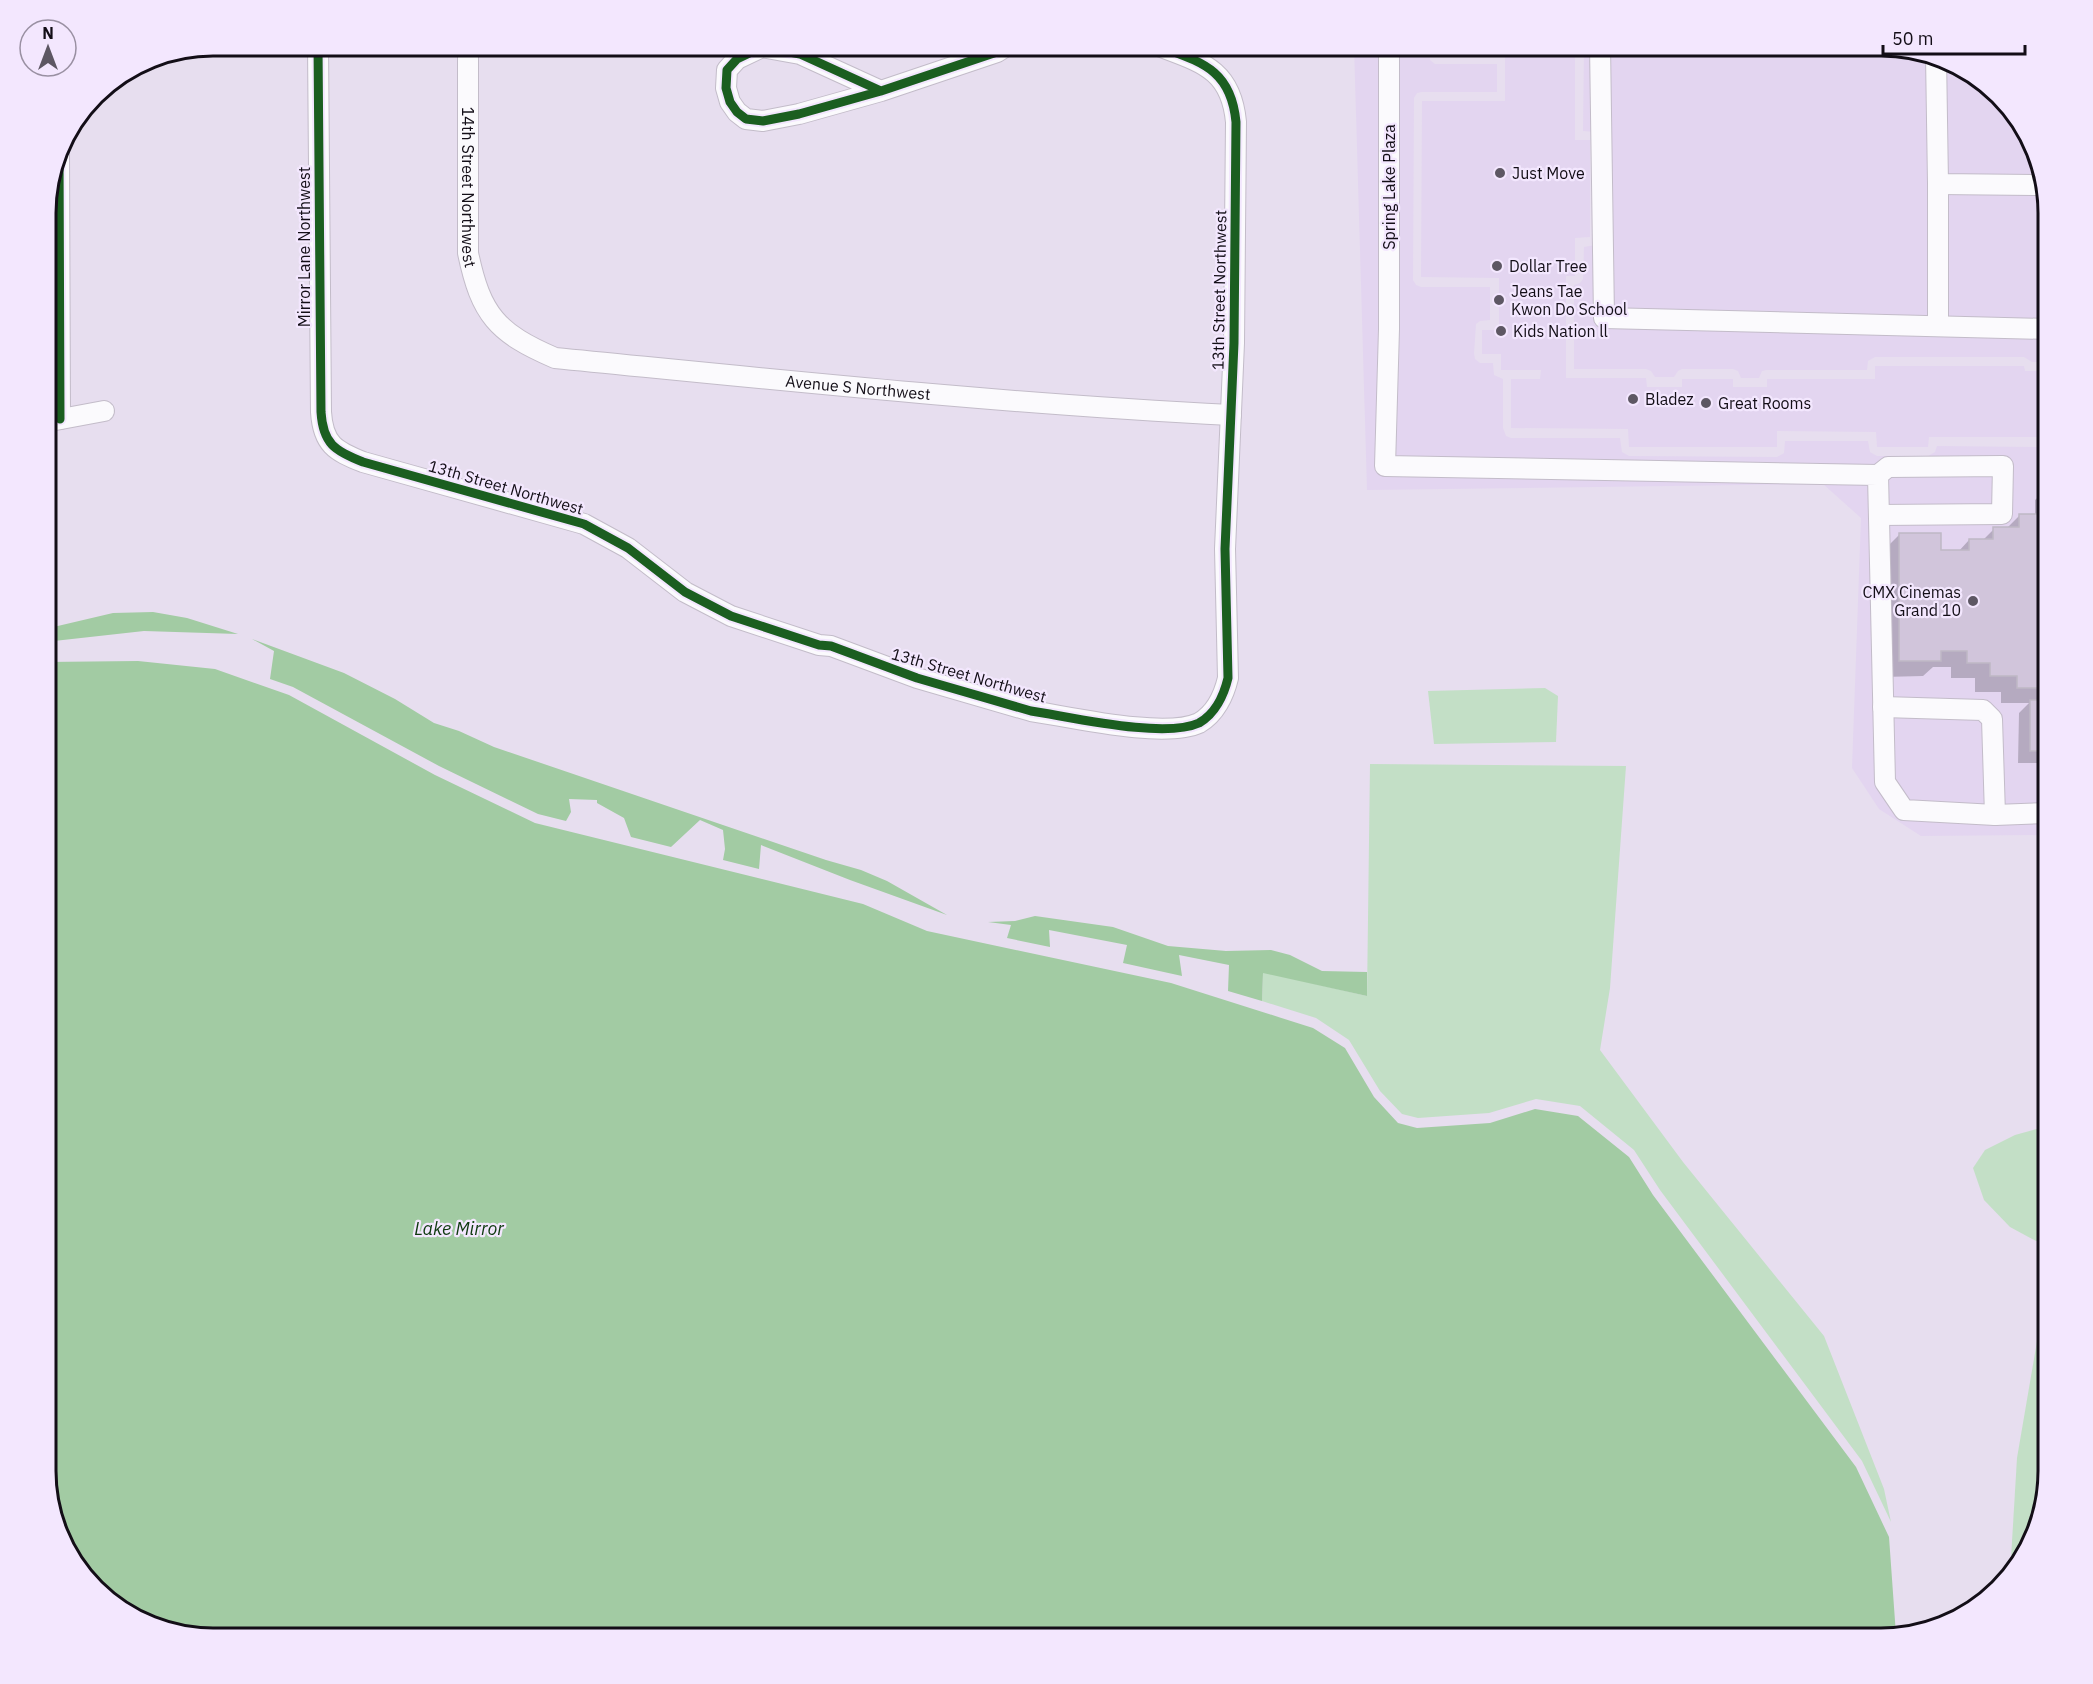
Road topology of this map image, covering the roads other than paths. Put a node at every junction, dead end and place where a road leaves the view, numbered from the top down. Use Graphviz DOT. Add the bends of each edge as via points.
graph roads {
  1 [pos="318,56"];
  2 [pos="468,56"];
  3 [pos="742,56"];
  4 [pos="804,56"];
  5 [pos="985,56"];
  6 [pos="1183,56"];
  7 [pos="1389,56"];
  8 [pos="1600,56"];
  9 [pos="1936,66"];
  10 [pos="881,91"];
  11 [pos="1938,184"];
  12 [pos="2035,185"];
  13 [pos="58,186"];
  14 [pos="56,285"];
  15 [pos="497,323"];
  16 [pos="1938,326"];
  17 [pos="2038,329"];
  18 [pos="104,411"];
  19 [pos="1231,415"];
  20 [pos="56,419"];
  21 [pos="331,445"];
  22 [pos="1878,475"];
  23 [pos="1879,515"];
  24 [pos="1883,707"];
  25 [pos="2038,813"];
  26 [pos="1995,815"];
  1 -- 21 [label="street, Mirror Lane Northwest" via="321,412 322,429"];
  2 -- 15 [label="street, 14th Street Northwest" via="468,253 477,288"];
  3 -- 10 [label="street" via="727,70 726,88 730,102 746,119 763,121 799,114"];
  4 -- 10 [label="street"];
  5 -- 10 [label="street"];
  6 -- 19 [label="street, 13th Street Northwest" via="1218,75 1234,107"];
  7 -- 22 [label="street, Spring Lake Plaza" via="1385,466"];
  8 -- 16 [label="street" via="1604,318"];
  9 -- 11 [label="street"];
  11 -- 12 [label="street"];
  11 -- 16 [label="street"];
  13 -- 14 [label="street"];
  15 -- 19 [label="street, Avenue S Northwest" via="526,345 555,358 1104,409"];
  16 -- 17 [label="street"];
  18 -- 20 [label="street"];
  19 -- 21 [label="street, 13th Street Northwest" via="1225,549 1228,678 1224,695 1204,719 1187,727 1158,730 1011,706 731,616 686,592 628,548 584,524 363,462"];
  22 -- 23 [label="street"];
  22 -- 23 [label="street" via="1888,467 2002,466 2002,514"];
  23 -- 24 [label="street"];
  24 -- 26 [label="street" via="1885,782 1904,810"];
  24 -- 26 [label="street" via="1983,710 1992,719"];
  25 -- 26 [label="street"];
}
